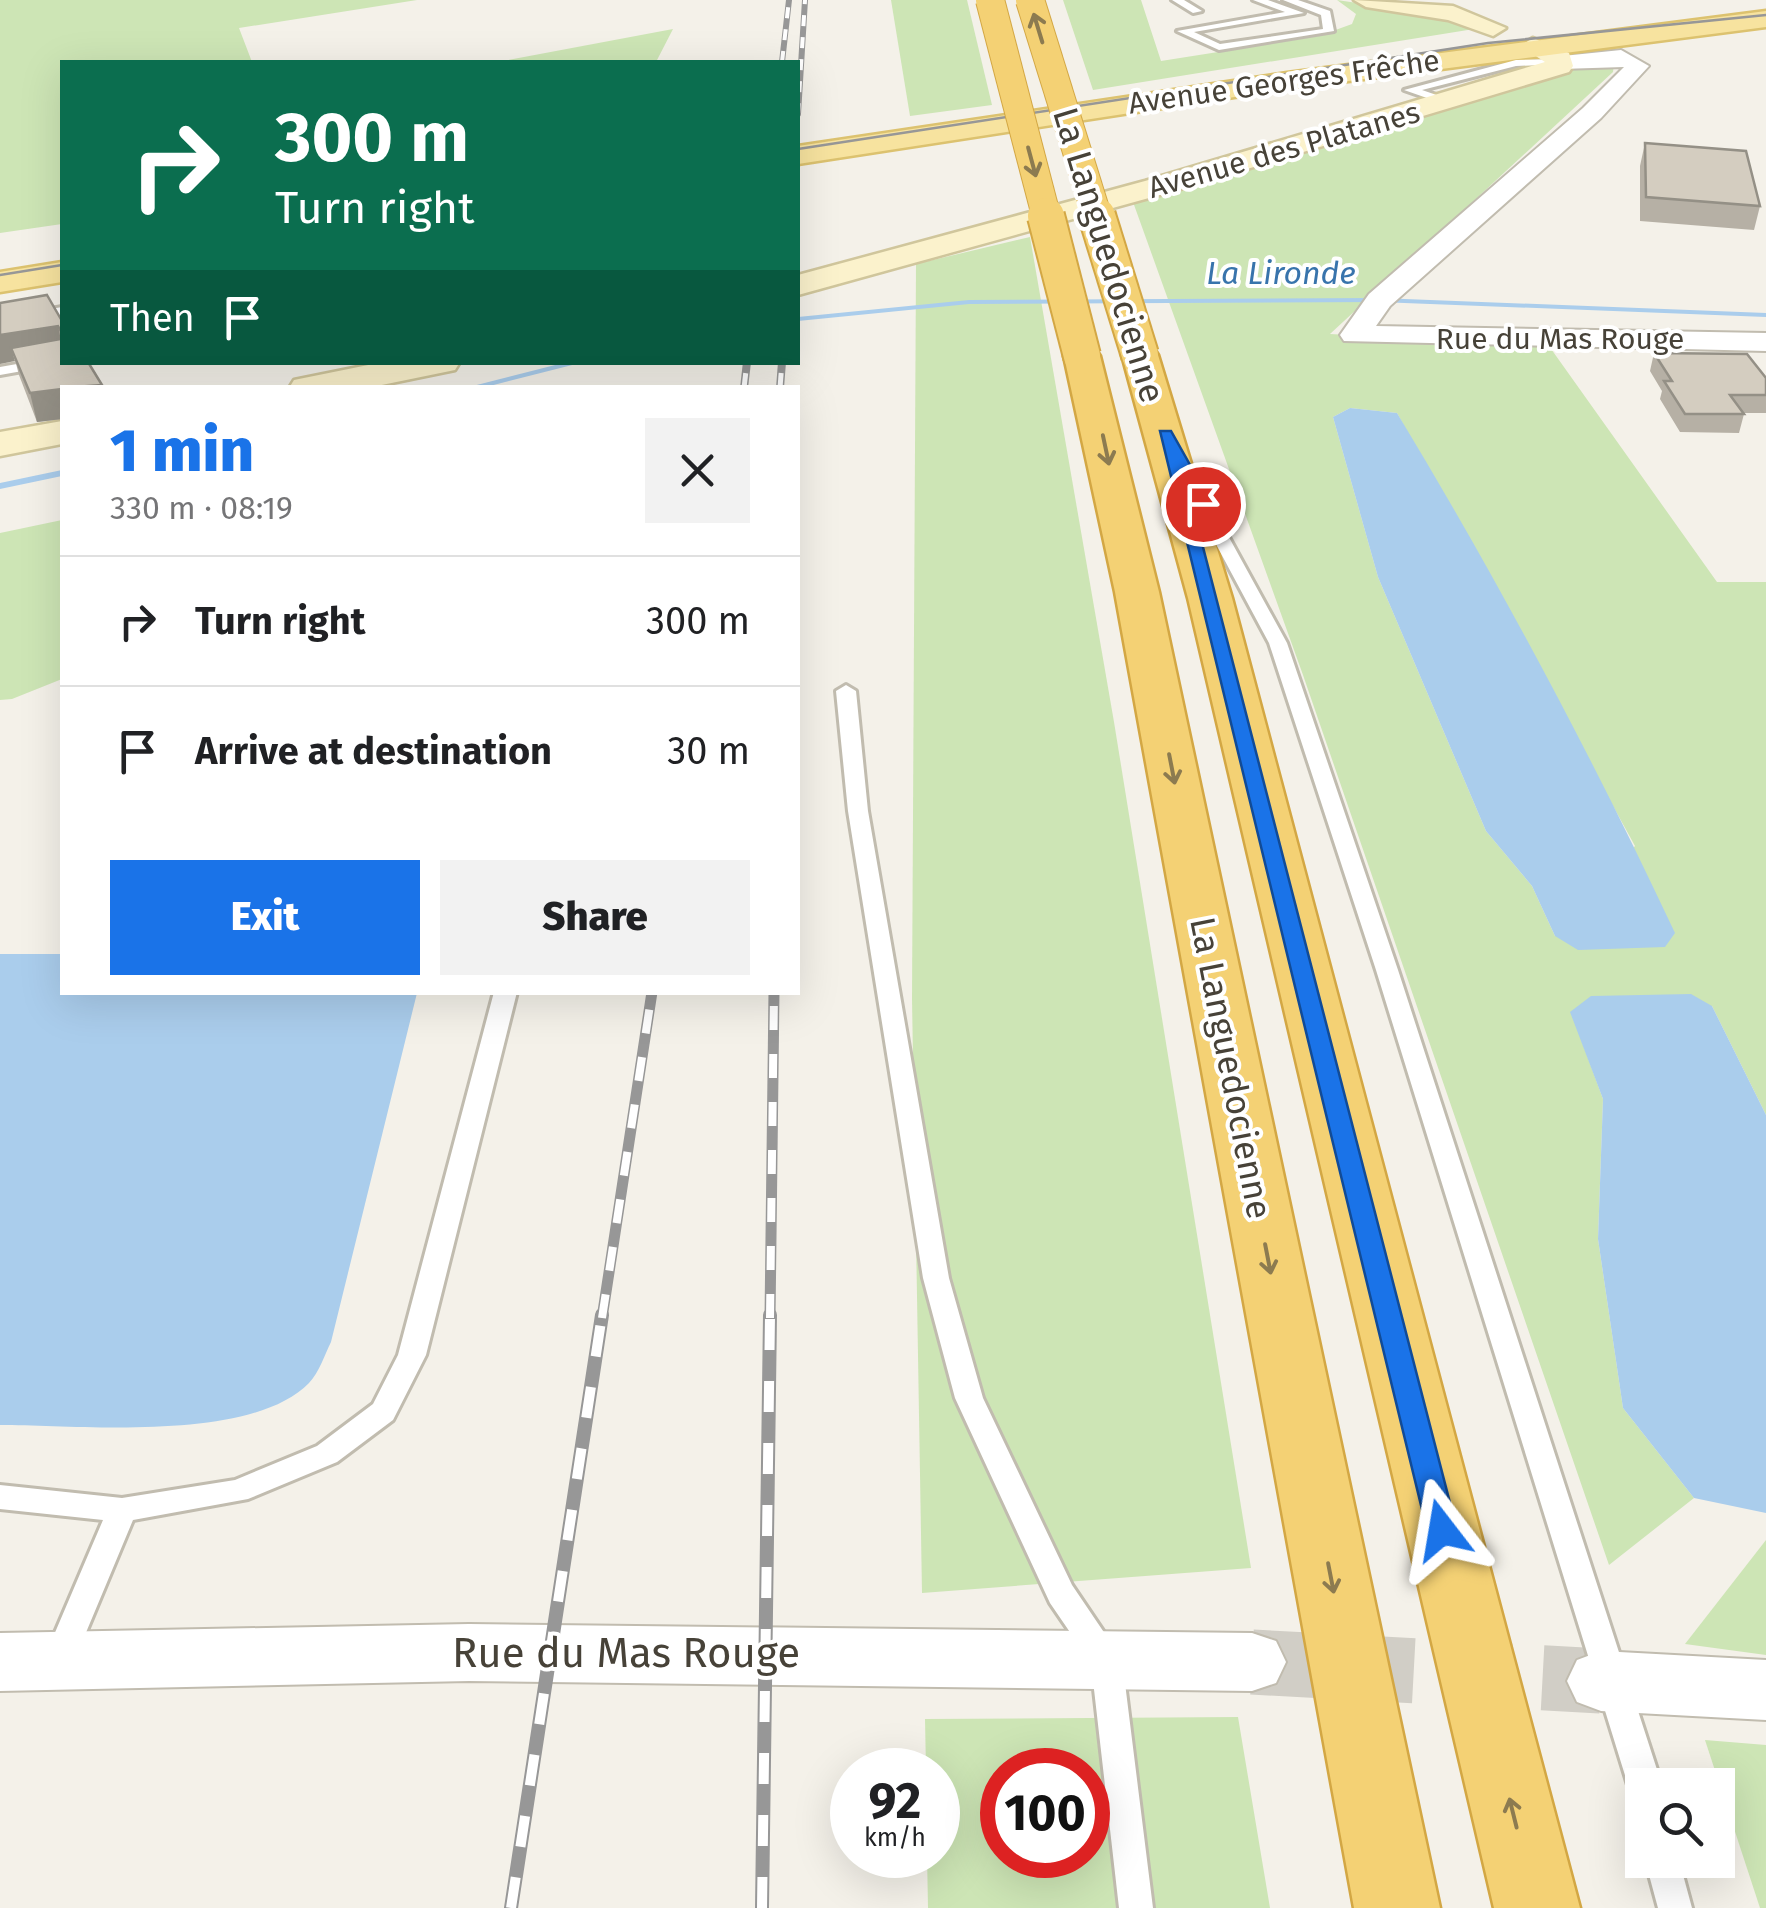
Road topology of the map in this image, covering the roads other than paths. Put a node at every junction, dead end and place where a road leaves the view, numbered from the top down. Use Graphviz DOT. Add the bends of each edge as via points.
graph roads {
  1 [pos="990,0"];
  2 [pos="1030,0"];
  3 [pos="1177,0"];
  4 [pos="1258,0"];
  5 [pos="1288,0"];
  6 [pos="1384,1"];
  7 [pos="1754,7"];
  8 [pos="1197,10"];
  9 [pos="1766,19"];
  10 [pos="1493,28"];
  11 [pos="1533,46"];
  12 [pos="1561,62"];
  13 [pos="800,138"];
  14 [pos="800,155"];
  15 [pos="60,254"];
  16 [pos="0,264"];
  17 [pos="60,272"];
  18 [pos="0,282"];
  19 [pos="800,284"];
  20 [pos="60,312"];
  21 [pos="0,322"];
  22 [pos="1766,342"];
  23 [pos="1111,355"];
  24 [pos="60,360"];
  25 [pos="426,365"];
  26 [pos="0,371"];
  27 [pos="323,385"];
  28 [pos="60,433"];
  29 [pos="1166,435"];
  30 [pos="0,444"];
  31 [pos="846,691"];
  32 [pos="505,995"];
  33 [pos="0,1496"];
  34 [pos="122,1510"];
  35 [pos="1106,1659"];
  36 [pos="30,1660"];
  37 [pos="1252,1662"];
  38 [pos="1608,1681"];
  39 [pos="1766,1690"];
  40 [pos="1639,1768"];
  41 [pos="1667,1878"];
  42 [pos="1136,1908"];
  43 [pos="1397,1908"];
  44 [pos="1537,1908"];
  45 [pos="1675,1908"];
  1 -- 23 [label="highway, La Languedocienne, one-way, bridge"];
  23 -- 2 [label="highway, La Languedocienne, one-way, bridge"];
  3 -- 8 [label="lane"];
  4 -- 5 [label="lane" via="1300,13 1182,31 1219,48 1329,30 1326,12"];
  6 -- 10 [label="street"];
  7 -- 10 [label="main road, Avenue Georges Frêche"];
  9 -- 11 [label="main road, Avenue Georges Frêche"];
  10 -- 11 [label="main road"];
  10 -- 13 [label="main road, Avenue Georges Frêche"];
  11 -- 12 [label="street"];
  11 -- 14 [label="main road, Avenue Georges Frêche"];
  12 -- 19 [label="street, Avenue des Platanes" via="1554,70 1447,102"];
  12 -- 22 [label="street, Rue du Mas Rouge" via="1621,57 1638,66 1379,300 1355,335"];
  15 -- 16 [label="main road"];
  17 -- 18 [label="main road"];
  20 -- 21 [label="lane"];
  23 -- 29 [label="highway, La Languedocienne"];
  23 -- 43 [label="highway, La Languedocienne, one-way" via="1137,592"];
  24 -- 26 [label="lane"];
  25 -- 27 [label="street"];
  28 -- 30 [label="street"];
  29 -- 38 [label="lane" via="1278,644"];
  44 -- 29 [label="highway, La Languedocienne, one-way"];
  31 -- 35 [label="lane" via="858,811 936,1278 976,1414 1061,1594"];
  32 -- 34 [label="lane" via="412,1355 383,1412 327,1454 238,1491"];
  33 -- 34 [label="lane"];
  34 -- 36 [label="lane"];
  35 -- 36 [label="street, Rue du Mas Rouge" via="446,1651"];
  35 -- 37 [label="street, Rue du Mas Rouge"];
  35 -- 42 [label="lane"];
  38 -- 39 [label="street"];
  38 -- 40 [label="lane"];
  41 -- 45 [label="lane"];
}
